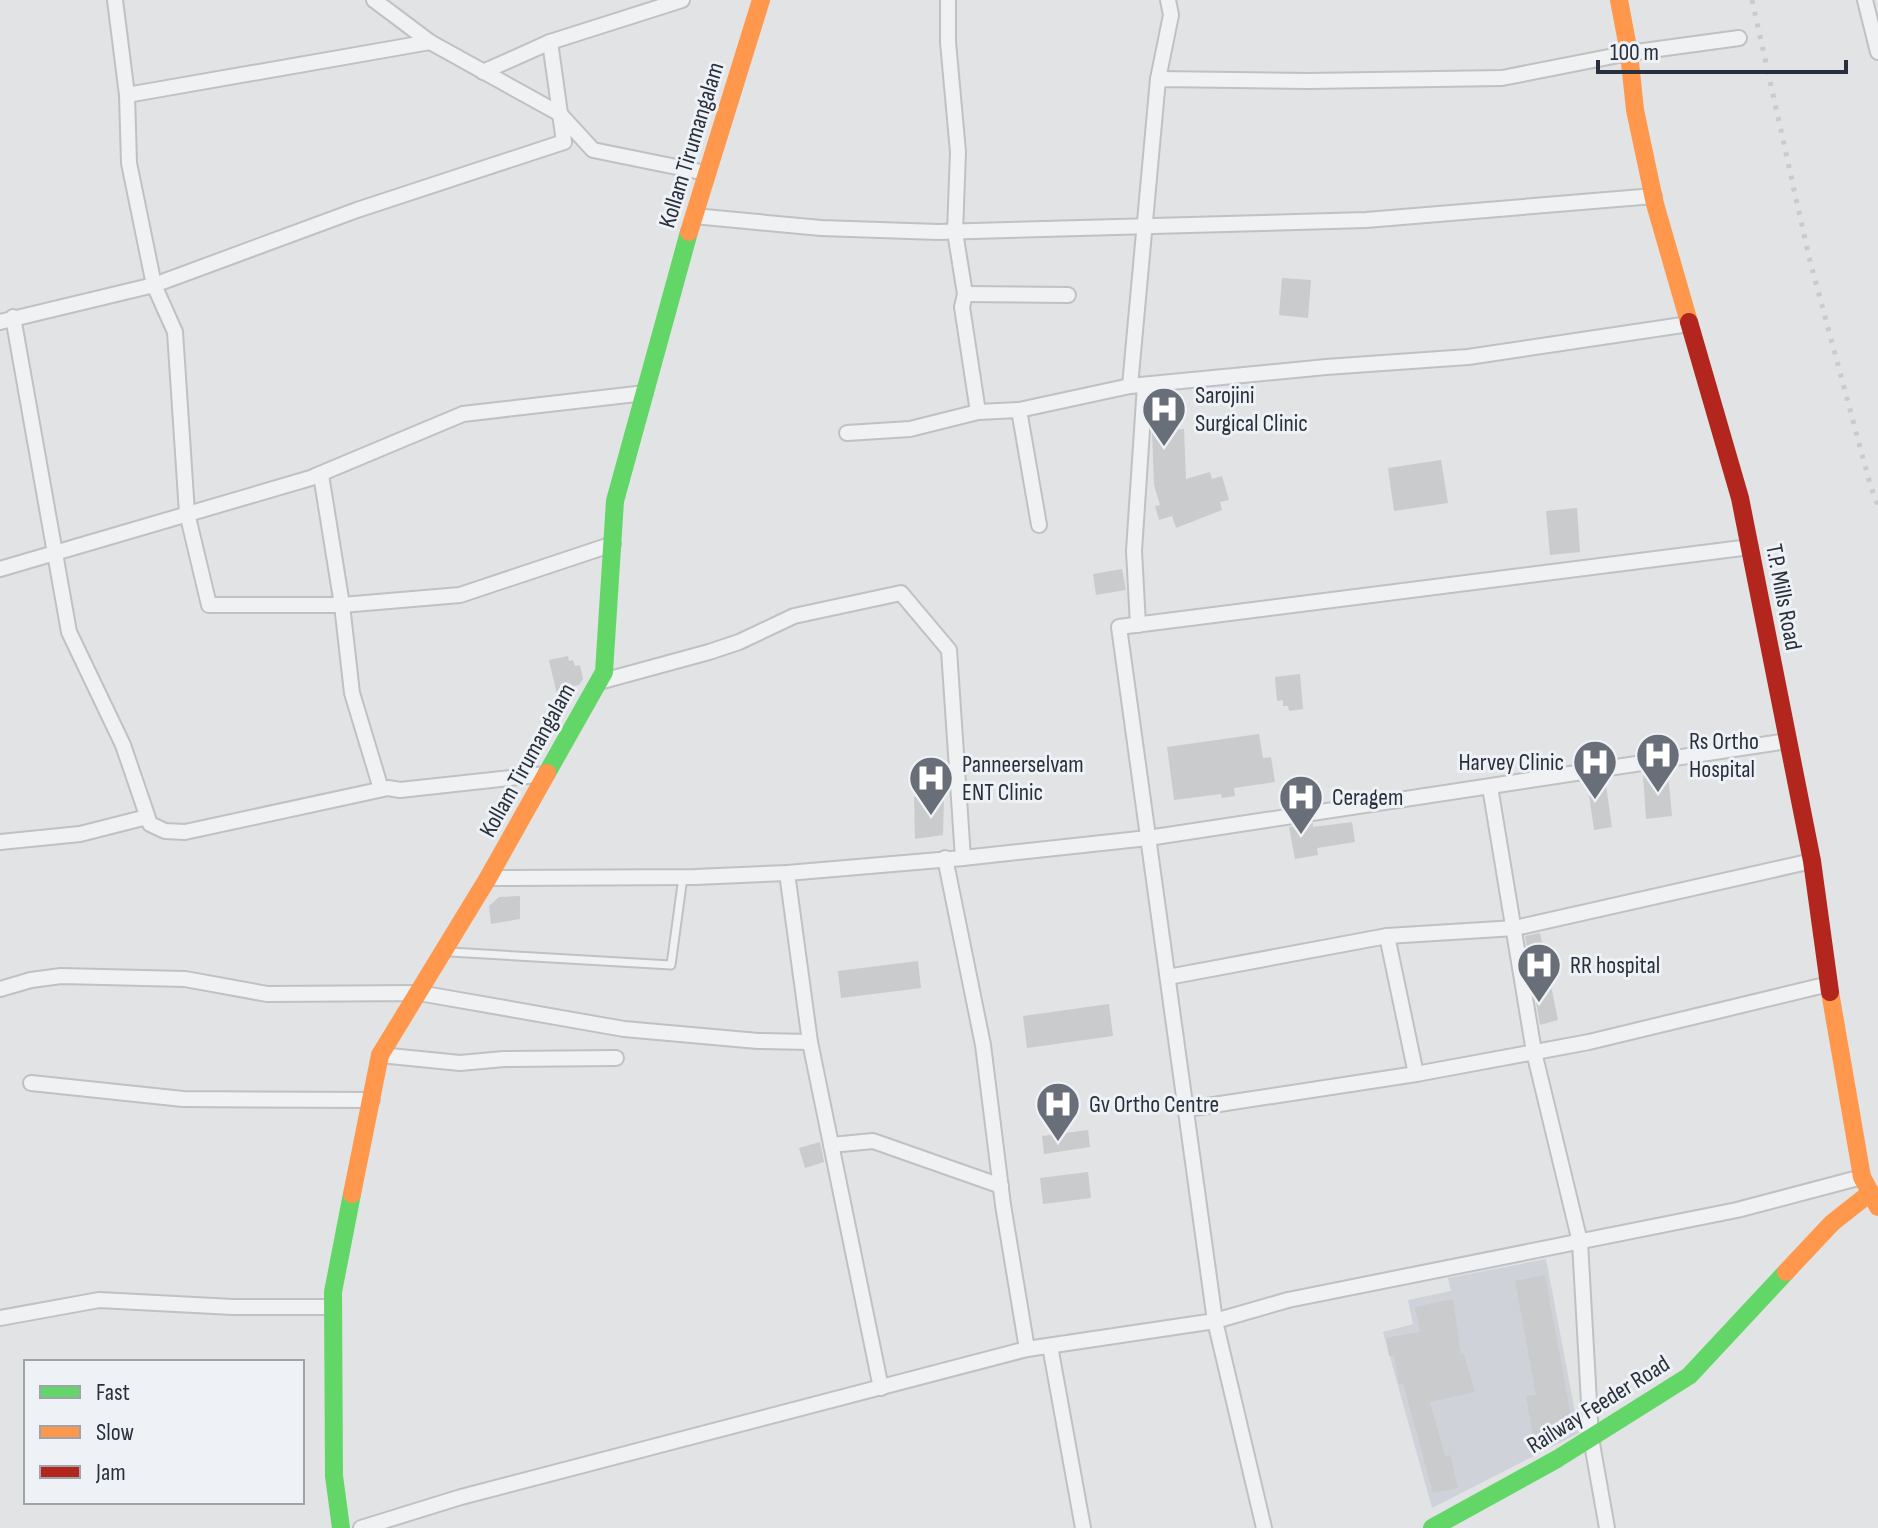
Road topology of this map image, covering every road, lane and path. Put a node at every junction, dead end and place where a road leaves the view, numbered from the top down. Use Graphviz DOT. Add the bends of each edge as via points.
graph roads {
  1 [pos="115,0"];
  2 [pos="374,0"];
  3 [pos="682,0"];
  4 [pos="761,0"];
  5 [pos="948,0"];
  6 [pos="1168,0"];
  7 [pos="1619,0"];
  8 [pos="1865,0"];
  9 [pos="1739,38"];
  10 [pos="430,42"];
  11 [pos="550,42"];
  12 [pos="1878,52"];
  13 [pos="1629,53"];
  14 [pos="483,72"];
  15 [pos="1158,79"];
  16 [pos="127,95"];
  17 [pos="560,114"];
  18 [pos="706,173"];
  19 [pos="1654,196"];
  20 [pos="694,216"];
  21 [pos="1143,225"];
  22 [pos="955,232"];
  23 [pos="154,285"];
  24 [pos="965,294"];
  25 [pos="1068,295"];
  26 [pos="7,320"];
  27 [pos="1689,324"];
  28 [pos="1138,386"];
  29 [pos="645,393"];
  30 [pos="1019,410"];
  31 [pos="978,412"];
  32 [pos="847,433"];
  33 [pos="315,476"];
  34 [pos="187,513"];
  35 [pos="1039,525"];
  36 [pos="613,544"];
  37 [pos="1750,547"];
  38 [pos="54,553"];
  39 [pos="0,569"];
  40 [pos="342,605"];
  41 [pos="1138,625"];
  42 [pos="598,683"];
  43 [pos="1787,741"];
  44 [pos="546,774"];
  45 [pos="1490,787"];
  46 [pos="381,789"];
  47 [pos="147,817"];
  48 [pos="1148,838"];
  49 [pos="0,842"];
  50 [pos="945,858"];
  51 [pos="963,858"];
  52 [pos="1812,861"];
  53 [pos="787,873"];
  54 [pos="683,877"];
  55 [pos="488,878"];
  56 [pos="1515,928"];
  57 [pos="1387,936"];
  58 [pos="444,951"];
  59 [pos="1168,977"];
  60 [pos="1829,984"];
  61 [pos="0,989"];
  62 [pos="419,993"];
  63 [pos="810,1042"];
  64 [pos="1534,1052"];
  65 [pos="380,1055"];
  66 [pos="616,1058"];
  67 [pos="1416,1074"];
  68 [pos="31,1083"];
  69 [pos="372,1100"];
  70 [pos="1187,1109"];
  71 [pos="831,1145"];
  72 [pos="1001,1186"];
  73 [pos="1872,1192"];
  74 [pos="1580,1242"];
  75 [pos="333,1307"];
  76 [pos="0,1318"];
  77 [pos="1215,1321"];
  78 [pos="1050,1346"];
  79 [pos="1027,1349"];
  80 [pos="881,1388"];
  81 [pos="1591,1438"];
  82 [pos="341,1528"];
  83 [pos="361,1528"];
  84 [pos="1083,1528"];
  85 [pos="1264,1528"];
  86 [pos="1432,1528"];
  87 [pos="1607,1528"];
  1 -- 16 [label="street"];
  2 -- 10 [label="street"];
  3 -- 11 [label="street"];
  4 -- 18 [label="main road, Kollam Tirumangalam"];
  5 -- 22 [label="street" via="958,152"];
  6 -- 15 [label="street" via="1171,15"];
  7 -- 13 [label="main road, T.P. Mills Road"];
  8 -- 12 [label="street"];
  9 -- 13 [label="street"];
  10 -- 14 [label="street"];
  10 -- 16 [label="street"];
  11 -- 14 [label="street"];
  11 -- 17 [label="street"];
  13 -- 15 [label="street" via="1502,78"];
  13 -- 19 [label="main road, T.P. Mills Road"];
  14 -- 17 [label="street"];
  15 -- 21 [label="street"];
  16 -- 23 [label="street" via="129,163"];
  17 -- 18 [label="street" via="593,150"];
  17 -- 23 [label="street" via="564,142"];
  18 -- 20 [label="main road, Kollam Tirumangalam"];
  19 -- 21 [label="street" via="1366,220"];
  19 -- 27 [label="main road, T.P. Mills Road"];
  20 -- 22 [label="street" via="821,228"];
  20 -- 29 [label="main road, Kollam Tirumangalam"];
  21 -- 22 [label="street"];
  21 -- 28 [label="street"];
  22 -- 24 [label="street"];
  23 -- 26 [label="street"];
  23 -- 34 [label="street" via="175,332"];
  24 -- 25 [label="street"];
  24 -- 31 [label="street" via="962,307"];
  26 -- 38 [label="street"];
  27 -- 28 [label="street" via="1468,357"];
  27 -- 37 [label="main road, T.P. Mills Road"];
  28 -- 30 [label="street"];
  28 -- 41 [label="street"];
  29 -- 33 [label="street" via="463,414"];
  29 -- 36 [label="main road, Kollam Tirumangalam" via="615,501"];
  30 -- 31 [label="street"];
  30 -- 35 [label="street"];
  31 -- 32 [label="street" via="910,429"];
  33 -- 34 [label="street"];
  33 -- 40 [label="street" via="321,475"];
  34 -- 38 [label="street"];
  34 -- 40 [label="street" via="209,605"];
  36 -- 40 [label="street" via="460,595"];
  36 -- 42 [label="main road, Kollam Tirumangalam" via="604,672"];
  37 -- 41 [label="street"];
  37 -- 43 [label="main road, T.P. Mills Road"];
  38 -- 39 [label="street"];
  38 -- 47 [label="street" via="69,632 123,745"];
  40 -- 46 [label="street" via="352,693"];
  41 -- 48 [label="street" via="1119,627"];
  42 -- 44 [label="main road, Kollam Tirumangalam"];
  42 -- 51 [label="street" via="739,642 794,616 901,593 949,650"];
  43 -- 45 [label="street"];
  43 -- 52 [label="main road, T.P. Mills Road"];
  44 -- 46 [label="street"];
  44 -- 55 [label="main road, Kollam Tirumangalam"];
  45 -- 48 [label="street"];
  45 -- 56 [label="street"];
  46 -- 47 [label="street" via="185,832 165,831"];
  47 -- 49 [label="street" via="80,834"];
  48 -- 51 [label="street"];
  48 -- 59 [label="street"];
  50 -- 51 [label="street"];
  50 -- 53 [label="street"];
  50 -- 72 [label="street" via="983,1045"];
  52 -- 56 [label="street"];
  52 -- 60 [label="main road, T.P. Mills Road"];
  53 -- 54 [label="street"];
  53 -- 63 [label="street"];
  54 -- 55 [label="street"];
  54 -- 58 [label="lane" via="671,965"];
  55 -- 58 [label="main road, Kollam Tirumangalam"];
  56 -- 57 [label="street"];
  56 -- 64 [label="street"];
  57 -- 59 [label="street"];
  57 -- 67 [label="street"];
  58 -- 62 [label="main road, Kollam Tirumangalam"];
  59 -- 70 [label="street"];
  60 -- 64 [label="street"];
  60 -- 73 [label="main road, T.P. Mills Road"];
  61 -- 62 [label="street" via="61,976 185,979 267,994"];
  62 -- 63 [label="street" via="624,1029"];
  62 -- 65 [label="main road, Kollam Tirumangalam"];
  63 -- 71 [label="street"];
  64 -- 67 [label="street"];
  64 -- 74 [label="street"];
  65 -- 66 [label="street" via="460,1063"];
  65 -- 69 [label="main road, Kollam Tirumangalam"];
  67 -- 70 [label="street"];
  68 -- 69 [label="street" via="183,1099"];
  69 -- 75 [label="main road, Kollam Tirumangalam"];
  70 -- 77 [label="street"];
  71 -- 72 [label="street" via="873,1141"];
  71 -- 80 [label="street"];
  72 -- 79 [label="street"];
  73 -- 74 [label="street" via="1737,1210"];
  73 -- 81 [label="main road, Railway Feeder Road" via="1832,1223 1689,1376"];
  74 -- 77 [label="street" via="1288,1300"];
  74 -- 81 [label="street"];
  75 -- 76 [label="street" via="99,1300"];
  75 -- 82 [label="main road, Kollam Tirumangalam" via="334,1476"];
  77 -- 78 [label="street"];
  77 -- 85 [label="street"];
  78 -- 79 [label="street"];
  78 -- 84 [label="street"];
  79 -- 80 [label="street"];
  80 -- 83 [label="street"];
  81 -- 86 [label="main road, Railway Feeder Road"];
  81 -- 87 [label="street"];
}
